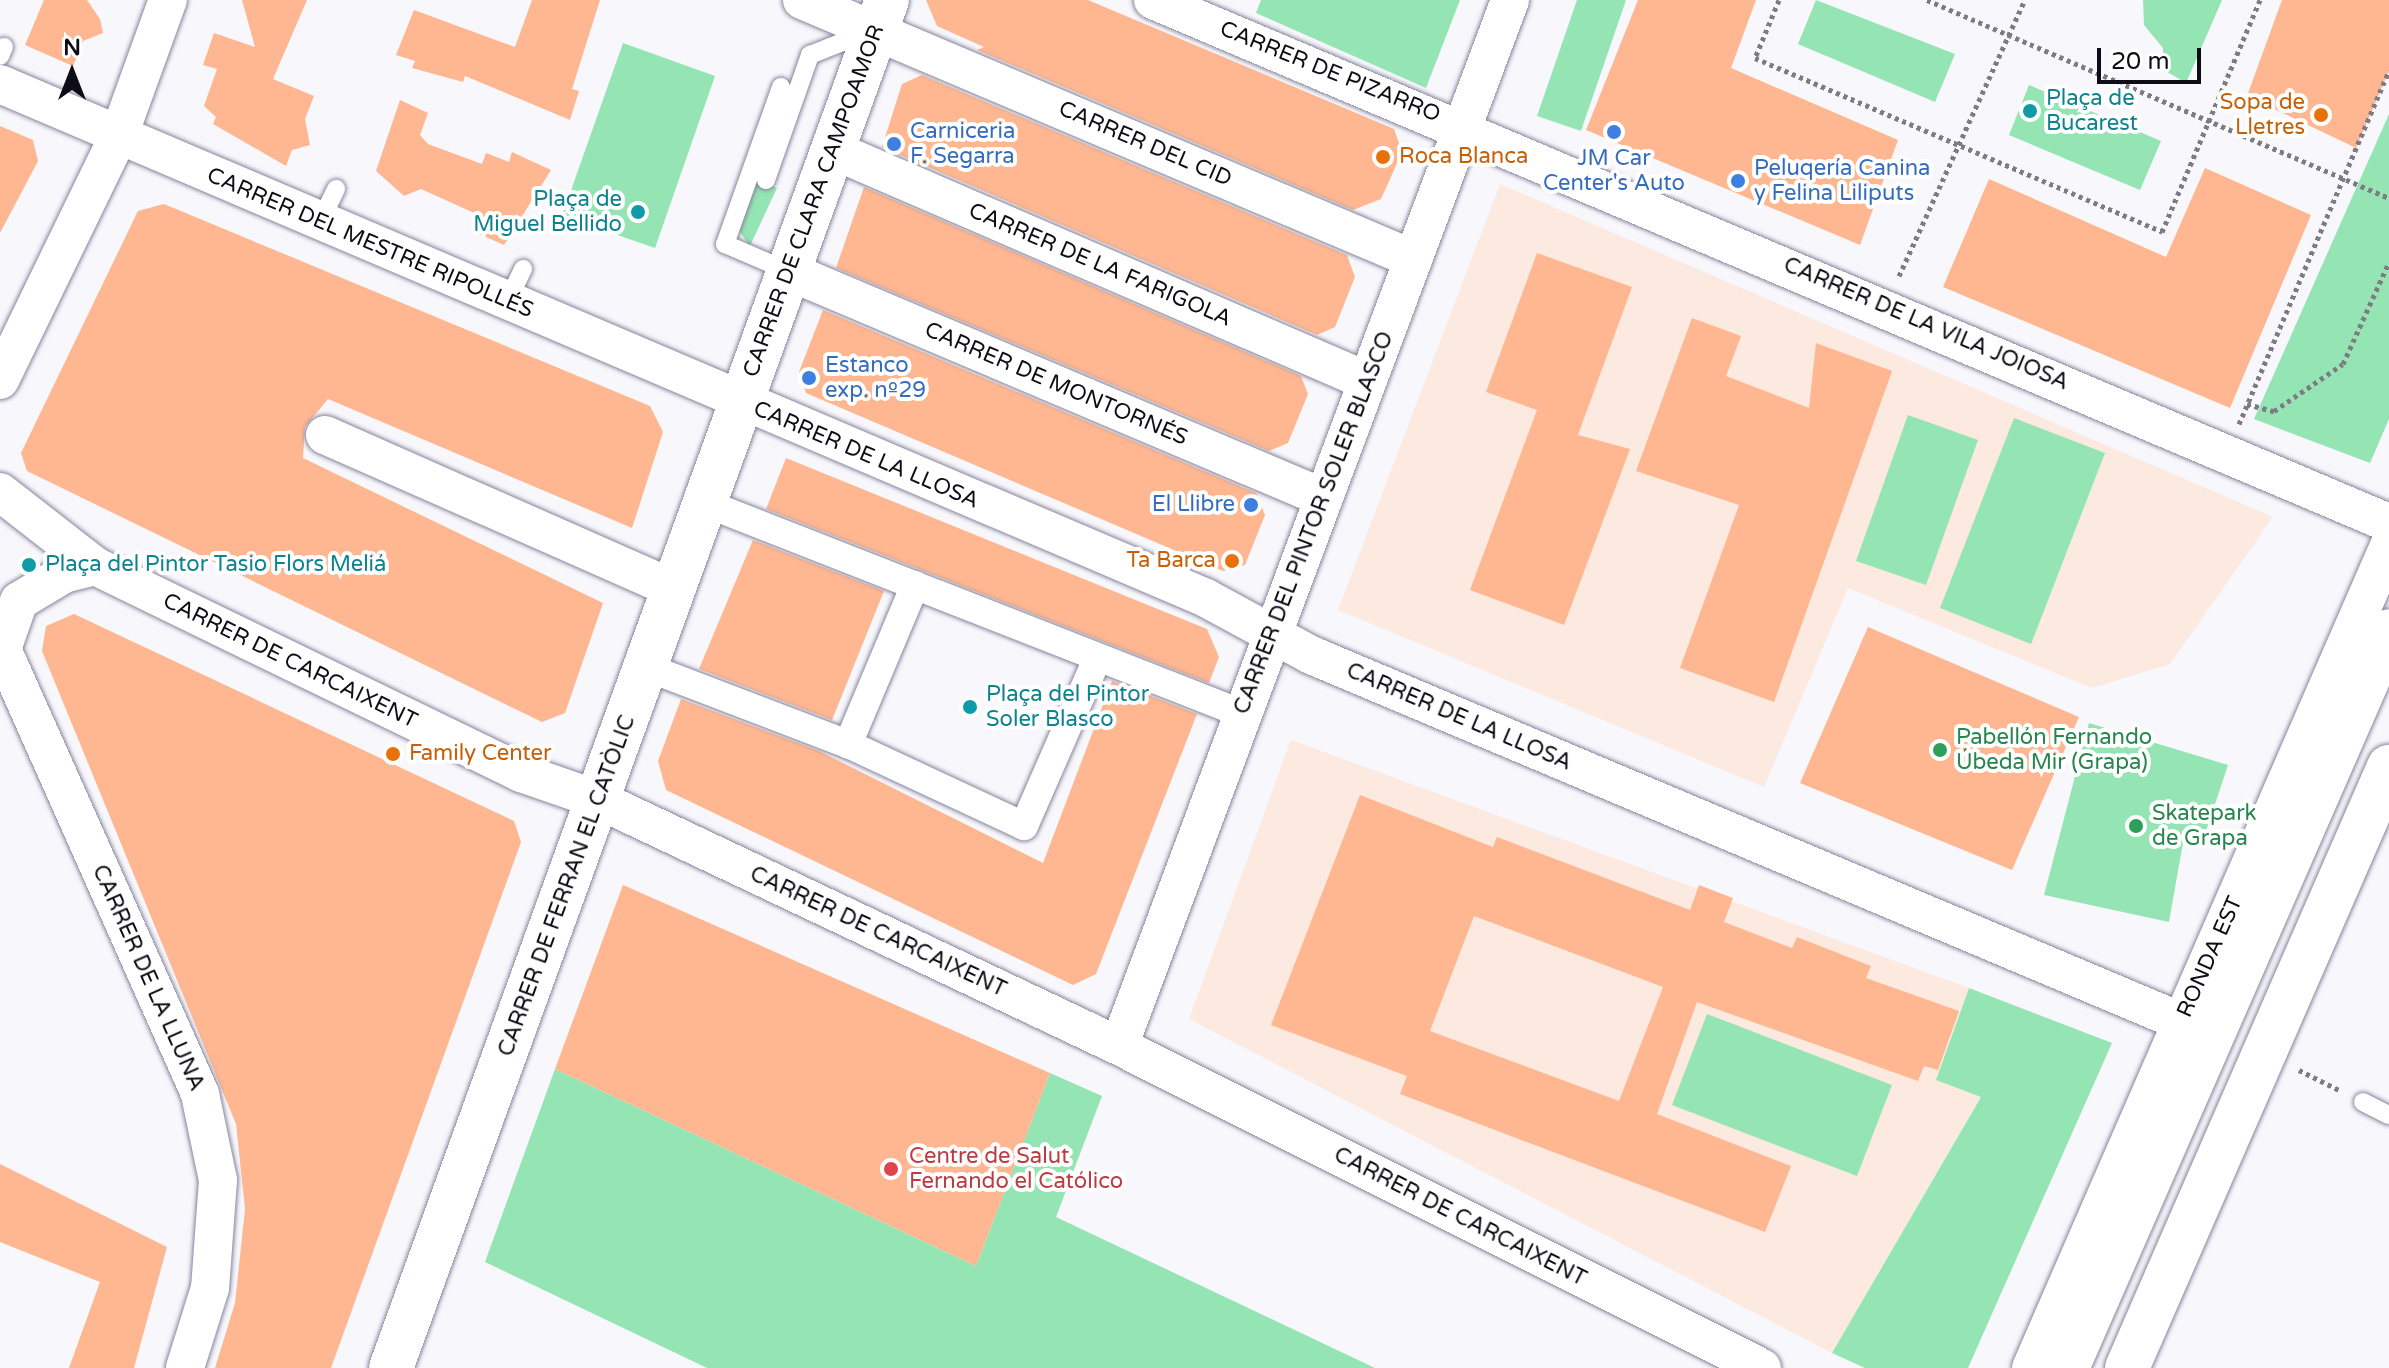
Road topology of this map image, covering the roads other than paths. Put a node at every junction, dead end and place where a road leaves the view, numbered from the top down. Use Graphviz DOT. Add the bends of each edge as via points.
graph roads {
  1 [pos="168,0"];
  2 [pos="802,0"];
  3 [pos="1153,0"];
  4 [pos="1510,0"];
  5 [pos="882,14"];
  6 [pos="1227,14"];
  7 [pos="1,62"];
  8 [pos="781,87"];
  9 [pos="1463,126"];
  10 [pos="119,135"];
  11 [pos="833,150"];
  12 [pos="766,180"];
  13 [pos="1413,259"];
  14 [pos="523,269"];
  15 [pos="788,271"];
  16 [pos="507,302"];
  17 [pos="0,380"];
  18 [pos="1367,381"];
  19 [pos="740,403"];
  20 [pos="325,435"];
  21 [pos="0,492"];
  22 [pos="1324,498"];
  23 [pos="705,503"];
  24 [pos="2389,523"];
  25 [pos="2389,546"];
  26 [pos="95,566"];
  27 [pos="915,585"];
  28 [pos="674,589"];
  29 [pos="2389,631"];
  30 [pos="1273,632"];
  31 [pos="1,648"];
  32 [pos="1098,657"];
  33 [pos="646,667"];
  34 [pos="1243,714"];
  35 [pos="848,744"];
  36 [pos="2389,767"];
  37 [pos="599,800"];
  38 [pos="2182,1022"];
  39 [pos="1119,1046"];
  40 [pos="2363,1102"];
  41 [pos="2389,1115"];
  42 [pos="185,1368"];
  43 [pos="391,1368"];
  44 [pos="1762,1368"];
  45 [pos="2031,1368"];
  46 [pos="2067,1368"];
  47 [pos="2127,1368"];
  1 -- 10 [label="street"];
  2 -- 5 [label="street, CARRER DEL CID"];
  3 -- 6 [label="street, CARRER DE PIZARRO"];
  4 -- 9 [label="street, CARRER DEL PINTOR SOLER BLASCO"];
  5 -- 11 [label="street, CARRER DE CLARA CAMPOAMOR"];
  5 -- 12 [label="lane" via="810,55"];
  5 -- 13 [label="street, CARRER DEL CID"];
  6 -- 9 [label="street, CARRER DE PIZARRO"];
  7 -- 10 [label="street, CARRER DEL MESTRE RIPOLLÉS"];
  8 -- 15 [label="lane" via="725,244"];
  9 -- 13 [label="street, CARRER DEL PINTOR SOLER BLASCO"];
  9 -- 24 [label="street, CARRER DE LA VILA JOIOSA"];
  10 -- 16 [label="street, CARRER DEL MESTRE RIPOLLÉS" via="328,205"];
  10 -- 17 [label="street"];
  11 -- 15 [label="street, CARRER DE CLARA CAMPOAMOR"];
  11 -- 18 [label="street, CARRER DE LA FARIGOLA"];
  13 -- 18 [label="street, CARRER DEL PINTOR SOLER BLASCO"];
  14 -- 16 [label="lane"];
  15 -- 19 [label="street, CARRER DE CLARA CAMPOAMOR"];
  15 -- 22 [label="street, CARRER DE MONTORNÉS"];
  16 -- 19 [label="street, CARRER DEL MESTRE RIPOLLÉS"];
  18 -- 22 [label="street, CARRER DEL PINTOR SOLER BLASCO"];
  19 -- 23 [label="street, CARRER DE FERRAN EL CATÒLIC"];
  19 -- 30 [label="street, CARRER DE LA LLOSA"];
  20 -- 28 [label="street"];
  21 -- 26 [label="street, CARRER DE CARCAIXENT"];
  22 -- 30 [label="street, CARRER DEL PINTOR SOLER BLASCO"];
  23 -- 27 [label="street"];
  23 -- 28 [label="street, CARRER DE FERRAN EL CATÒLIC"];
  25 -- 38 [label="street, RONDA EST"];
  26 -- 31 [label="street, CARRER DE LA LLUNA" via="64,574 19,601"];
  26 -- 37 [label="street, CARRER DE CARCAIXENT" via="521,773"];
  27 -- 32 [label="street"];
  27 -- 35 [label="street"];
  28 -- 33 [label="street, CARRER DE FERRAN EL CATÒLIC"];
  29 -- 46 [label="street, RONDA EST"];
  30 -- 34 [label="street, CARRER DEL PINTOR SOLER BLASCO"];
  30 -- 38 [label="street, CARRER DE LA LLOSA" via="1311,655"];
  31 -- 42 [label="street, CARRER DE LA LLUNA" via="200,1094 218,1180 210,1288"];
  32 -- 34 [label="street"];
  32 -- 35 [label="street" via="1024,826"];
  33 -- 35 [label="street"];
  33 -- 37 [label="street, CARRER DE FERRAN EL CATÒLIC"];
  34 -- 39 [label="street, CARRER DEL PINTOR SOLER BLASCO"];
  36 -- 47 [label="street"];
  37 -- 39 [label="street, CARRER DE CARCAIXENT"];
  37 -- 43 [label="street, CARRER DE FERRAN EL CATÒLIC"];
  38 -- 45 [label="street, RONDA EST"];
  39 -- 44 [label="street, CARRER DE CARCAIXENT"];
  40 -- 41 [label="lane"];
}
